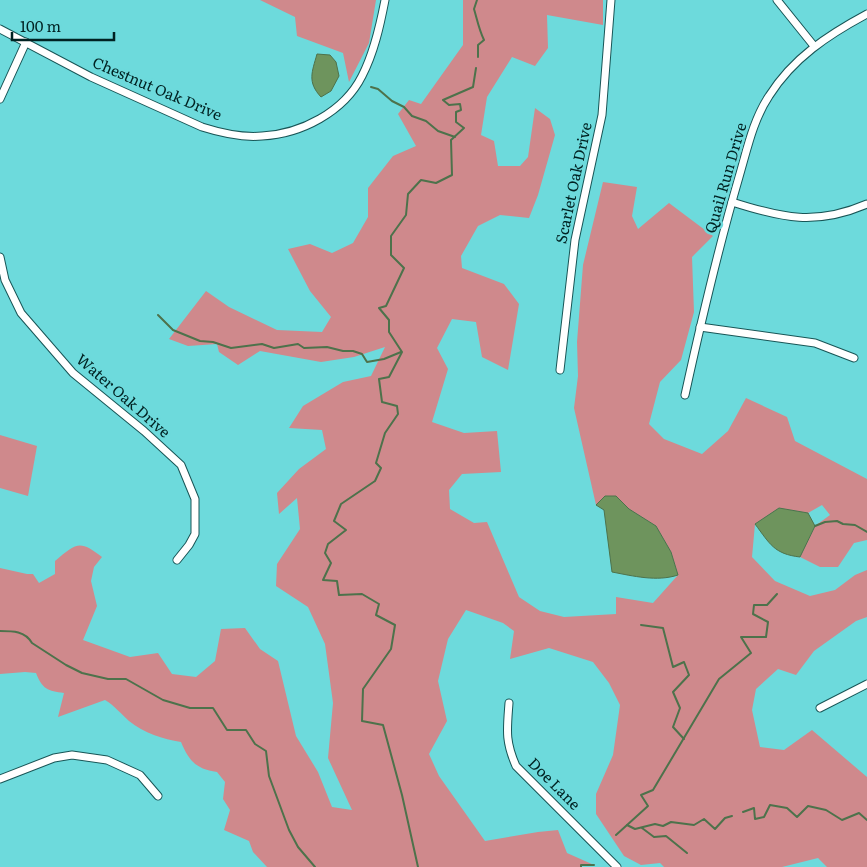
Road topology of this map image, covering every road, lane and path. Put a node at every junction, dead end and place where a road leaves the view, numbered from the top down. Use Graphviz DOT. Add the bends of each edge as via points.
graph roads {
  1 [pos="385,0"];
  2 [pos="611,0"];
  3 [pos="776,0"];
  4 [pos="867,14"];
  5 [pos="0,29"];
  6 [pos="26,42"];
  7 [pos="814,46"];
  8 [pos="0,100"];
  9 [pos="732,202"];
  10 [pos="867,204"];
  11 [pos="0,257"];
  12 [pos="700,327"];
  13 [pos="854,358"];
  14 [pos="560,370"];
  15 [pos="685,395"];
  16 [pos="177,560"];
  17 [pos="867,684"];
  18 [pos="509,703"];
  19 [pos="820,708"];
  20 [pos="0,779"];
  21 [pos="158,796"];
  22 [pos="617,867"];
  1 -- 6 [label="street, Chestnut Oak Drive" via="370,57 348,96 332,112 310,124 262,136 244,136 202,127"];
  2 -- 14 [label="street, Scarlet Oak Drive" via="602,116 575,240"];
  3 -- 7 [label="street"];
  4 -- 7 [label="street, Quail Run Drive"];
  5 -- 6 [label="street, Chestnut Oak Drive"];
  6 -- 8 [label="street"];
  7 -- 9 [label="street, Quail Run Drive" via="786,73 761,111"];
  9 -- 10 [label="street" via="795,218 818,218"];
  9 -- 12 [label="street, Quail Run Drive"];
  11 -- 16 [label="street, Water Oak Drive" via="5,280 21,313 66,366 181,465 195,499 195,534"];
  12 -- 13 [label="street" via="815,343"];
  12 -- 15 [label="street, Quail Run Drive"];
  17 -- 19 [label="street"];
  18 -- 22 [label="street, Doe Lane" via="507,735 516,766"];
  20 -- 21 [label="street" via="54,758 72,755 107,760 140,775"];
}
